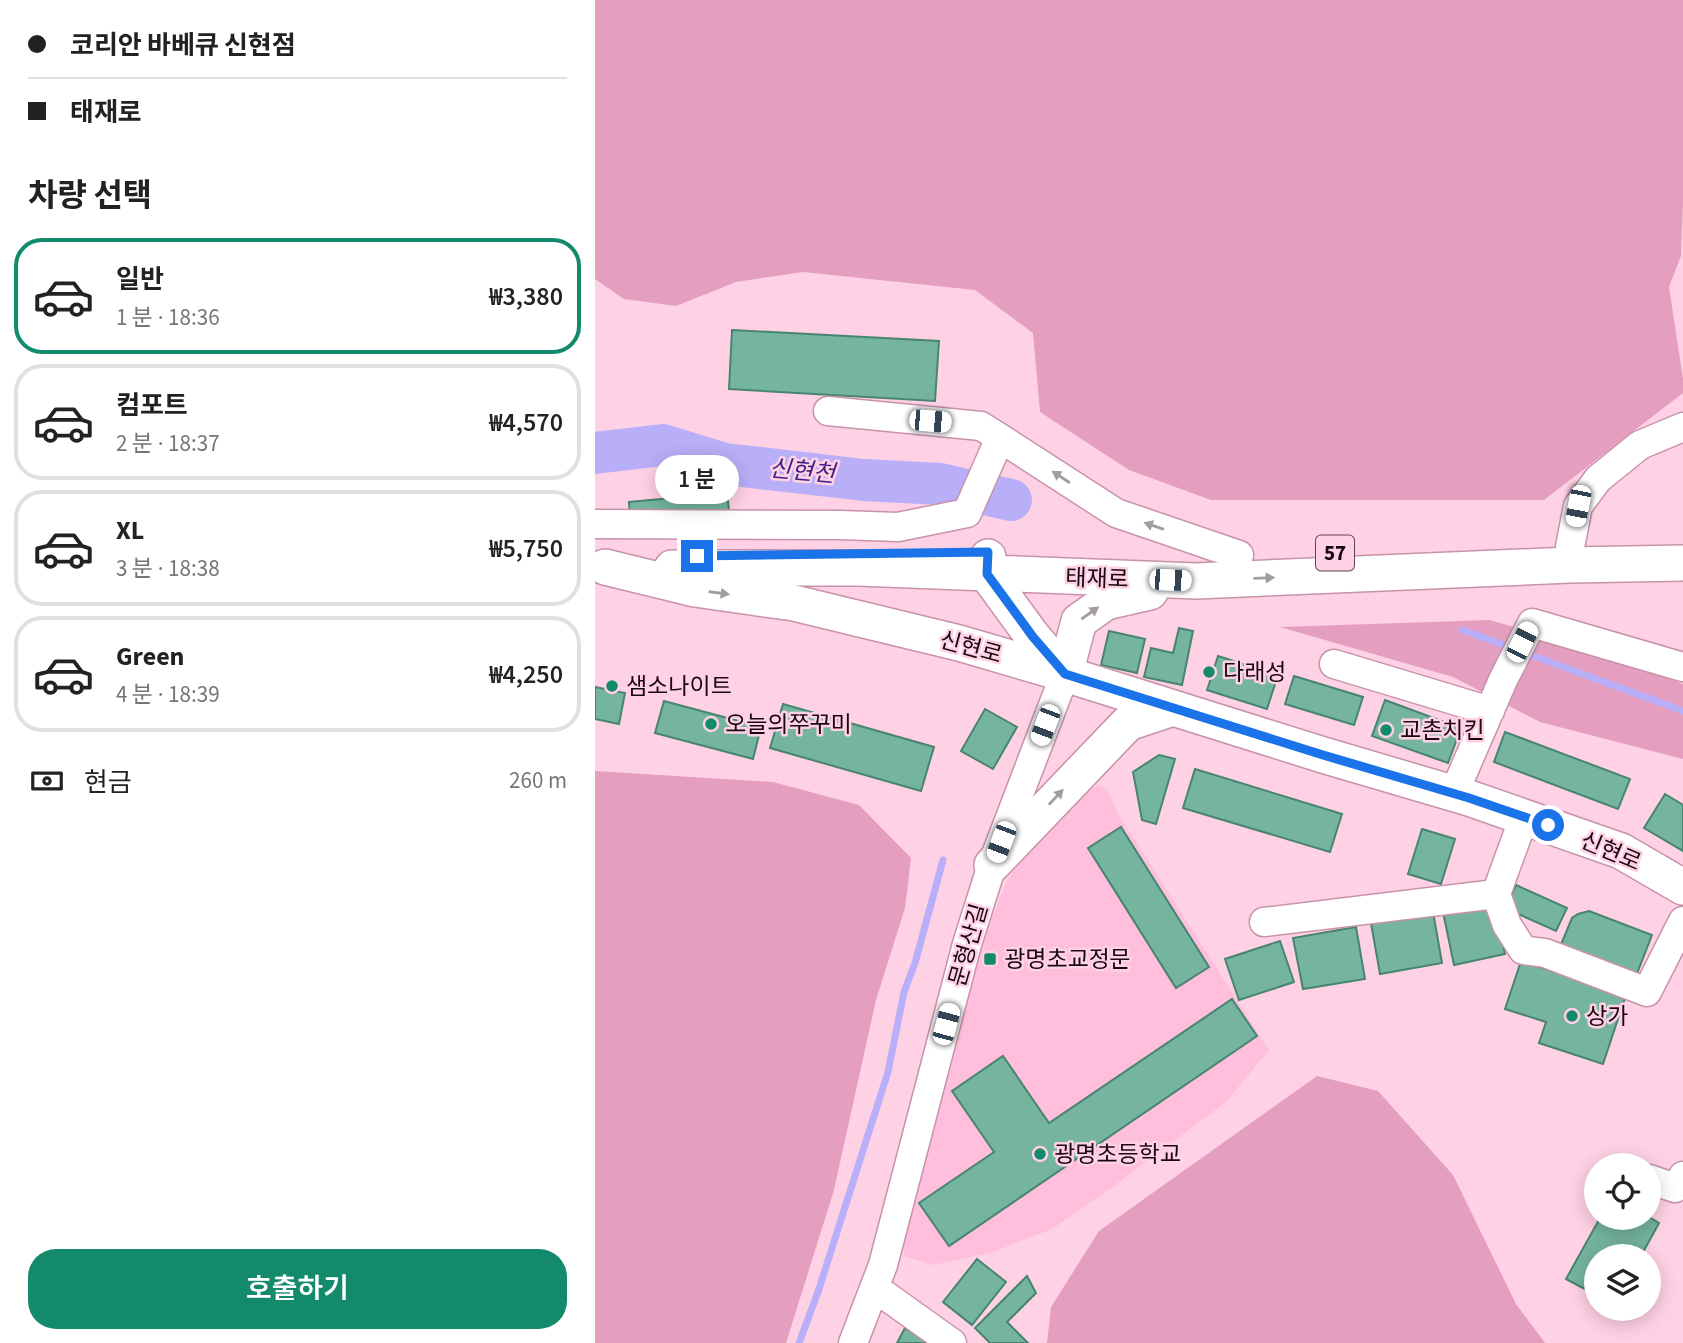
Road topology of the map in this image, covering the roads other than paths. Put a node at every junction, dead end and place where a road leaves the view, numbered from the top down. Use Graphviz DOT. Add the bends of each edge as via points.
graph roads {
  1 [pos="828,411"];
  2 [pos="1683,427"];
  3 [pos="1001,443"];
  4 [pos="595,524"];
  5 [pos="1683,545"];
  6 [pos="1570,547"];
  7 [pos="1239,555"];
  8 [pos="598,563"];
  9 [pos="988,563"];
  10 [pos="1683,563"];
  11 [pos="1196,581"];
  12 [pos="1334,664"];
  13 [pos="1683,667"];
  14 [pos="1065,674"];
  15 [pos="1173,708"];
  16 [pos="1490,711"];
  17 [pos="1454,793"];
  18 [pos="1524,817"];
  19 [pos="992,865"];
  20 [pos="1683,887"];
  21 [pos="1496,894"];
  22 [pos="1683,921"];
  23 [pos="1265,922"];
  24 [pos="1683,1176"];
  25 [pos="1661,1183"];
  26 [pos="875,1288"];
  27 [pos="853,1343"];
  28 [pos="951,1343"];
  1 -- 3 [label="street" via="981,426"];
  2 -- 6 [label="street" via="1640,446 1598,479 1578,506"];
  3 -- 4 [label="street" via="967,513 898,527"];
  7 -- 3 [label="street, one-way" via="1116,513"];
  5 -- 6 [label="main road, 태재로 / 57"];
  6 -- 7 [label="main road, 태재로 / 57"];
  7 -- 9 [label="main road, 태재로 / 57"];
  8 -- 9 [label="main road, 태재로 / 57" via="859,568"];
  8 -- 14 [label="main road, 신현로, one-way" via="695,589 794,603"];
  9 -- 11 [label="main road, 태재로 / 57"];
  9 -- 14 [label="main road" via="1033,637"];
  11 -- 10 [label="main road, 태재로 / 57, one-way"];
  14 -- 11 [label="main road, one-way" via="1079,621 1088,614 1107,602"];
  12 -- 16 [label="street"];
  13 -- 16 [label="street" via="1532,623"];
  14 -- 15 [label="main road, 신현로"];
  14 -- 19 [label="street, 문형산길"];
  15 -- 17 [label="main road, 신현로"];
  19 -- 15 [label="main road, one-way" via="1128,723"];
  16 -- 17 [label="street"];
  17 -- 18 [label="main road, 신현로"];
  18 -- 20 [label="main road, 신현로" via="1621,851"];
  18 -- 21 [label="street"];
  19 -- 26 [label="street, 문형산길"];
  21 -- 22 [label="street" via="1507,926 1523,950 1545,953 1647,992"];
  21 -- 23 [label="street"];
  24 -- 25 [label="street" via="1675,1188"];
  26 -- 27 [label="street, 문형산길"];
  26 -- 28 [label="street"];
}
